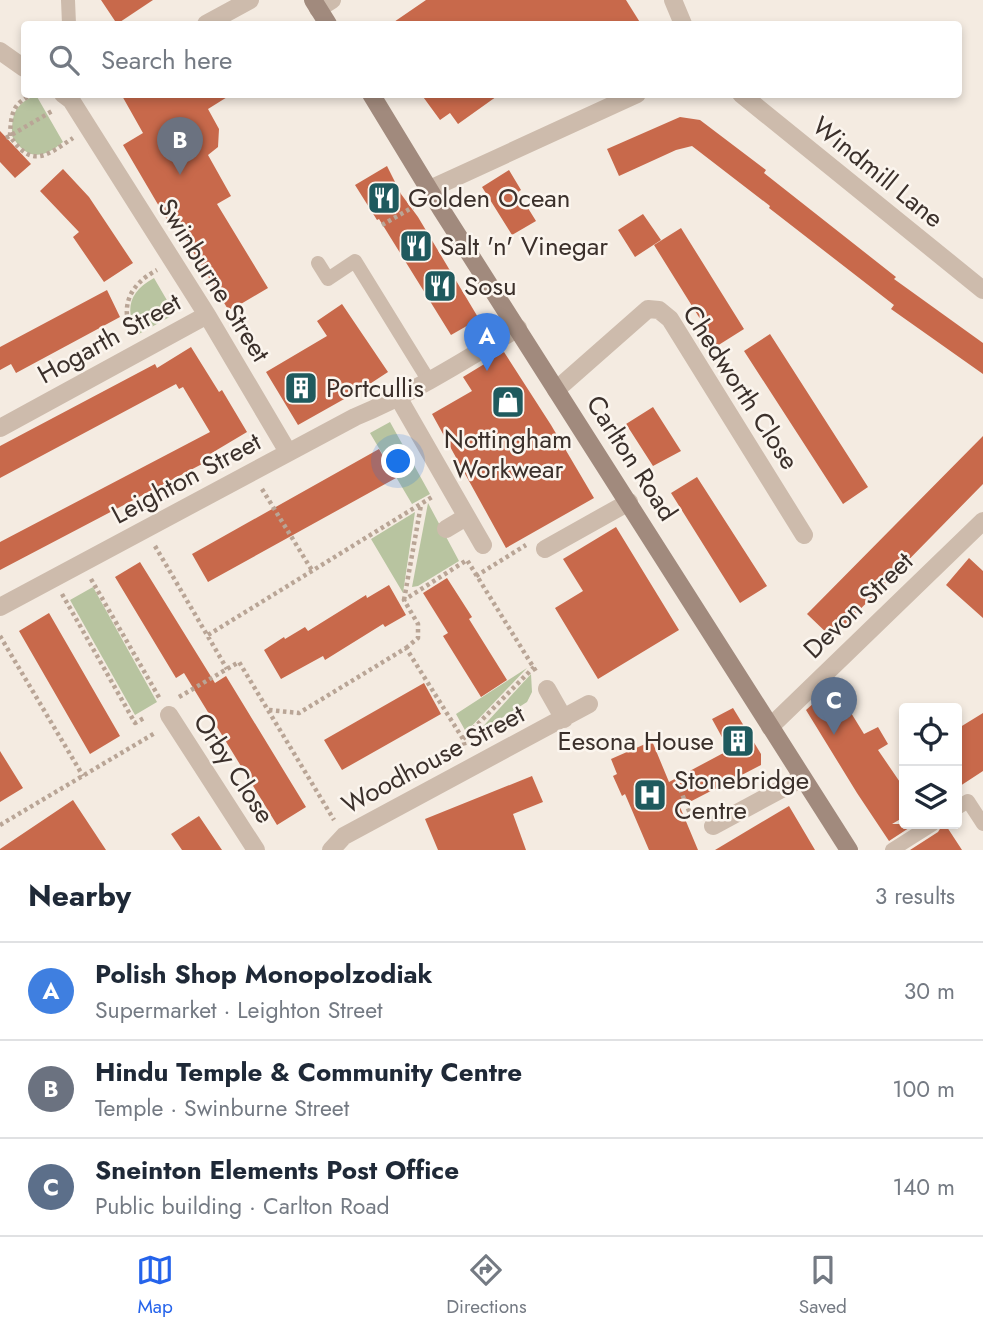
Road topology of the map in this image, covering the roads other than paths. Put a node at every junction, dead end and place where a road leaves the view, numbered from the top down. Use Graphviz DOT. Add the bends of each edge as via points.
graph roads {
  1 [pos="68,0"];
  2 [pos="250,0"];
  3 [pos="673,0"];
  4 [pos="321,3"];
  5 [pos="69,21"];
  6 [pos="212,21"];
  7 [pos="327,21"];
  8 [pos="682,21"];
  9 [pos="0,51"];
  10 [pos="21,66"];
  11 [pos="73,98"];
  12 [pos="373,98"];
  13 [pos="629,98"];
  14 [pos="746,98"];
  15 [pos="431,192"];
  16 [pos="318,263"];
  17 [pos="983,290"];
  18 [pos="207,315"];
  19 [pos="518,328"];
  20 [pos="429,381"];
  21 [pos="556,390"];
  22 [pos="398,397"];
  23 [pos="0,428"];
  24 [pos="288,452"];
  25 [pos="629,502"];
  26 [pos="466,517"];
  27 [pos="446,529"];
  28 [pos="979,531"];
  29 [pos="804,535"];
  30 [pos="483,545"];
  31 [pos="545,549"];
  32 [pos="0,607"];
  33 [pos="547,689"];
  34 [pos="589,704"];
  35 [pos="166,711"];
  36 [pos="564,719"];
  37 [pos="770,727"];
  38 [pos="802,778"];
  39 [pos="962,805"];
  40 [pos="983,824"];
  41 [pos="705,828"];
  42 [pos="925,829"];
  43 [pos="256,850"];
  44 [pos="331,850"];
  45 [pos="849,850"];
  46 [pos="892,850"];
  1 -- 5 [label="lane"];
  2 -- 6 [label="street"];
  3 -- 8 [label="street"];
  4 -- 7 [label="main road"];
  9 -- 10 [label="street"];
  11 -- 18 [label="street, Swinburne Street"];
  12 -- 15 [label="main road, Carlton Road"];
  13 -- 15 [label="street"];
  14 -- 17 [label="street, Windmill Lane"];
  15 -- 19 [label="main road, Carlton Road"];
  16 -- 20 [label="lane" via="328,279 355,261"];
  18 -- 23 [label="street, Hogarth Street"];
  18 -- 24 [label="street, Swinburne Street"];
  19 -- 20 [label="street, Leighton Street"];
  19 -- 21 [label="main road, Carlton Road"];
  20 -- 22 [label="street, Leighton Street"];
  21 -- 25 [label="main road, Carlton Road"];
  21 -- 29 [label="street, Chedworth Close" via="648,309 659,310 670,319"];
  22 -- 24 [label="street, Leighton Street"];
  22 -- 26 [label="street"];
  24 -- 32 [label="street, Leighton Street"];
  25 -- 31 [label="street"];
  25 -- 37 [label="main road, Carlton Road"];
  26 -- 27 [label="street"];
  26 -- 30 [label="street"];
  28 -- 37 [label="street, Devon Street"];
  33 -- 36 [label="street, Woodhouse Street"];
  34 -- 36 [label="street, Woodhouse Street"];
  35 -- 43 [label="street, Orby Close"];
  36 -- 44 [label="street, Woodhouse Street" via="344,836"];
  37 -- 38 [label="main road, Carlton Road"];
  38 -- 41 [label="street"];
  38 -- 45 [label="main road, Carlton Road"];
  39 -- 40 [label="lane" via="968,802"];
  42 -- 46 [label="lane"];
}
